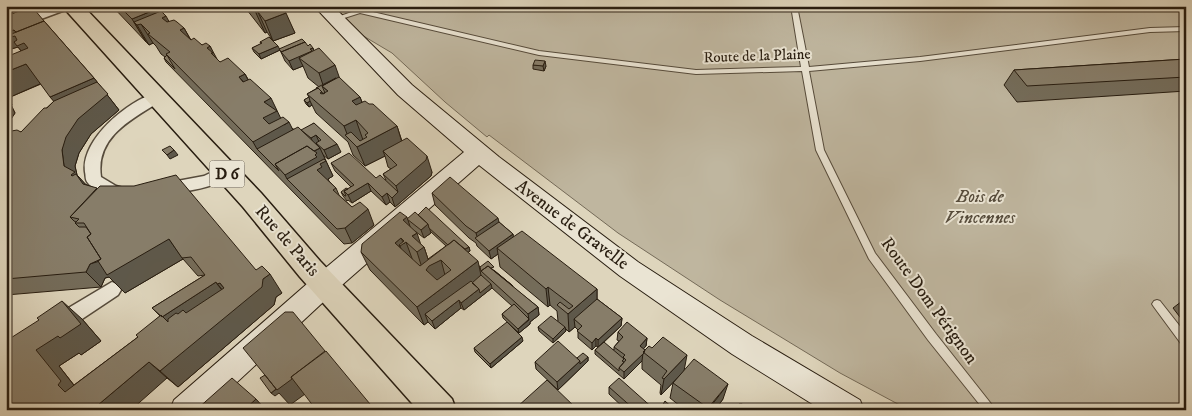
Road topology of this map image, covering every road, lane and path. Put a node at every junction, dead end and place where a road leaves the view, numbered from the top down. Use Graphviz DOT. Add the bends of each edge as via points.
graph roads {
  1 [pos="64,6"];
  2 [pos="72,6"];
  3 [pos="794,6"];
  4 [pos="329,13"];
  5 [pos="6,28"];
  6 [pos="1186,29"];
  7 [pos="806,69"];
  8 [pos="156,98"];
  9 [pos="478,153"];
  10 [pos="226,172"];
  11 [pos="325,284"];
  12 [pos="112,290"];
  13 [pos="1157,304"];
  14 [pos="39,337"];
  15 [pos="1186,342"];
  16 [pos="185,410"];
  17 [pos="440,410"];
  18 [pos="849,410"];
  19 [pos="991,410"];
  1 -- 5 [label="street"];
  2 -- 8 [label="main road, Rue de Paris / D 6"];
  3 -- 7 [label="lane, Route Dom Pérignon"];
  4 -- 7 [label="lane, Route de la Plaine" via="360,11 538,53 696,72"];
  4 -- 9 [label="street, Avenue de Gravelle" via="405,90"];
  6 -- 7 [label="lane, Route de la Plaine" via="1150,30 920,59"];
  7 -- 19 [label="lane, Route Dom Pérignon" via="820,150 872,256"];
  8 -- 10 [label="main road, Rue de Paris / D 6"];
  8 -- 10 [label="street" via="112,128 97,146 90,166 94,180 112,191 140,193 207,181"];
  9 -- 11 [label="street"];
  9 -- 18 [label="street, Avenue de Gravelle" via="630,269 742,345"];
  10 -- 11 [label="main road, Rue de Paris / D 6"];
  11 -- 16 [label="street"];
  11 -- 17 [label="main road, Rue de Paris / D 6"];
  12 -- 14 [label="street"];
  13 -- 15 [label="lane"];
}
